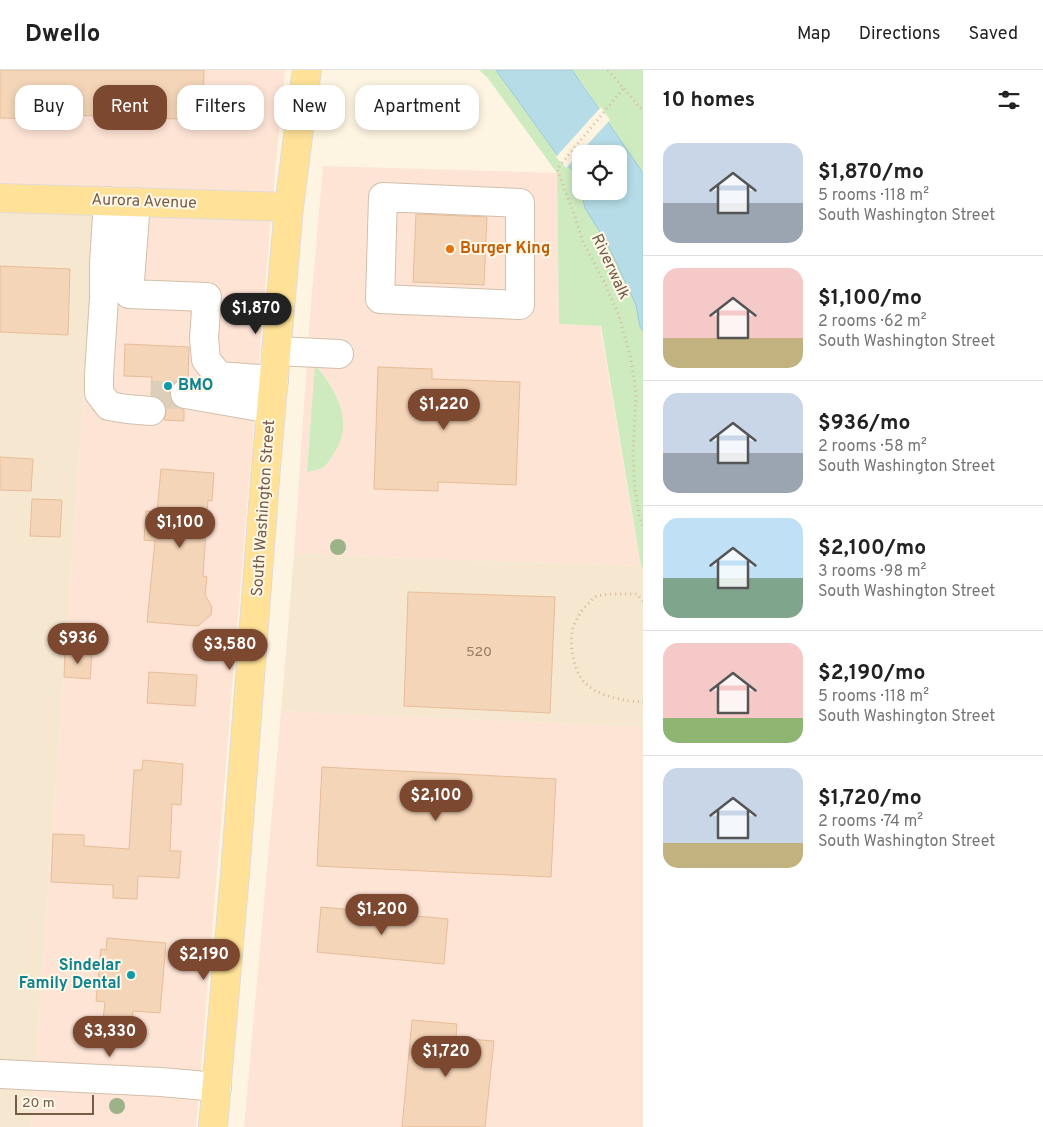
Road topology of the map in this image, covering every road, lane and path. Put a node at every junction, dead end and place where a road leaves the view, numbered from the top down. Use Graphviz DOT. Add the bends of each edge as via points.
graph roads {
  1 [pos="308,70"];
  2 [pos="608,70"];
  3 [pos="624,89"];
  4 [pos="643,111"];
  5 [pos="0,198"];
  6 [pos="108,201"];
  7 [pos="136,202"];
  8 [pos="289,207"];
  9 [pos="383,211"];
  10 [pos="116,296"];
  11 [pos="276,351"];
  12 [pos="339,354"];
  13 [pos="274,380"];
  14 [pos="185,402"];
  15 [pos="151,403"];
  16 [pos="271,416"];
  17 [pos="643,526"];
  18 [pos="643,601"];
  19 [pos="643,702"];
  20 [pos="0,1074"];
  21 [pos="217,1087"];
  22 [pos="213,1127"];
  1 -- 8 [label="main road, South Washington Street"];
  2 -- 3 [label="path"];
  3 -- 4 [label="path"];
  3 -- 17 [label="path, Riverwalk" via="557,169 583,242 619,316 630,356 636,392 635,489"];
  5 -- 6 [label="main road, Aurora Avenue"];
  6 -- 7 [label="main road, Aurora Avenue"];
  6 -- 10 [label="street" via="104,264"];
  7 -- 8 [label="main road, Aurora Avenue"];
  7 -- 10 [label="street"];
  8 -- 11 [label="main road, South Washington Street"];
  9 -- 9 [label="street" via="380,299 520,305 520,203 384,197"];
  10 -- 13 [label="street" via="207,297 206,360 219,376"];
  10 -- 15 [label="street" via="99,375 99,393 109,406 127,410"];
  11 -- 12 [label="street"];
  11 -- 13 [label="main road, South Washington Street"];
  13 -- 16 [label="main road, South Washington Street"];
  14 -- 16 [label="street"];
  16 -- 21 [label="main road, South Washington Street"];
  18 -- 19 [label="path" via="637,594 595,597 582,608 572,641 577,672 586,684 600,693 625,701"];
  20 -- 21 [label="street"];
  21 -- 22 [label="main road, South Washington Street"];
}
